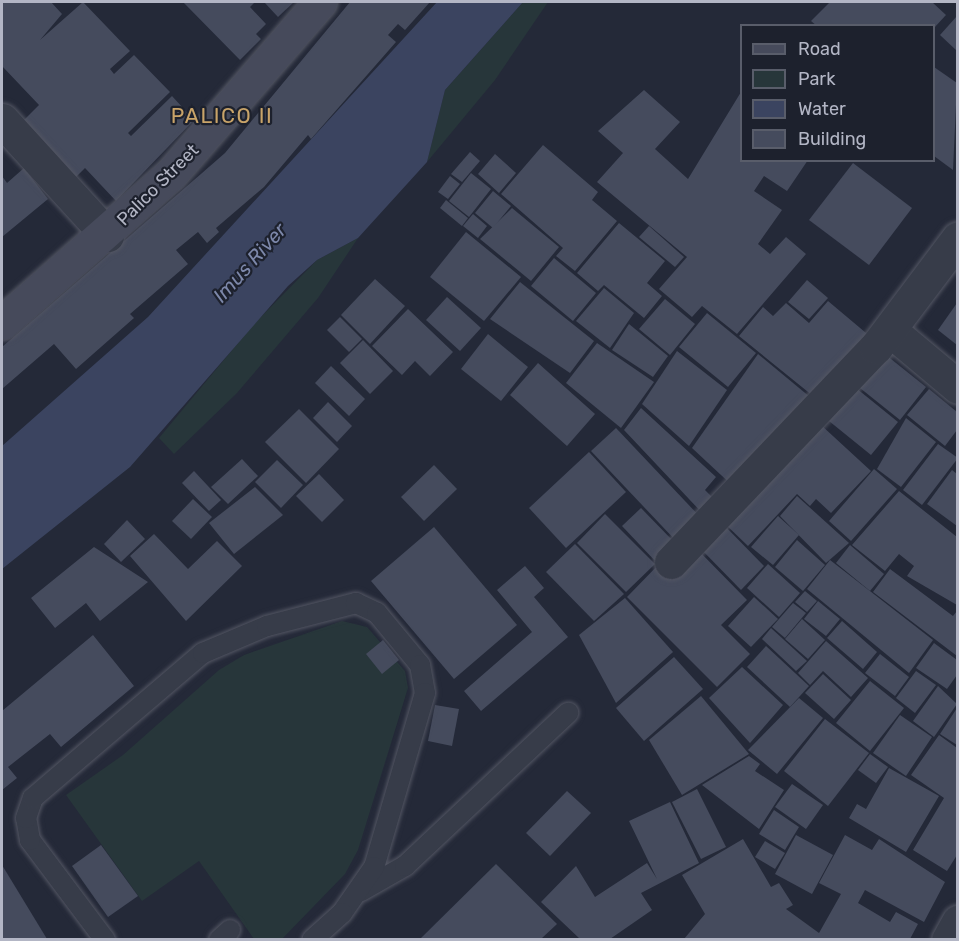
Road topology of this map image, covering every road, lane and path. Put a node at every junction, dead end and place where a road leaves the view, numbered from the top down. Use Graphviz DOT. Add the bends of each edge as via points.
graph roads {
  1 [pos="320,2"];
  2 [pos="2,120"];
  3 [pos="107,235"];
  4 [pos="957,238"];
  5 [pos="2,322"];
  6 [pos="891,331"];
  7 [pos="957,387"];
  8 [pos="671,562"];
  9 [pos="568,713"];
  10 [pos="359,893"];
  11 [pos="957,922"];
  12 [pos="105,939"];
  13 [pos="312,939"];
  14 [pos="948,939"];
  1 -- 3 [label="street, Palico Street" via="226,114"];
  2 -- 3 [label="street"];
  3 -- 5 [label="street, Palico Street"];
  4 -- 6 [label="street"];
  6 -- 7 [label="street"];
  6 -- 8 [label="street"];
  9 -- 10 [label="lane" via="405,866"];
  10 -- 12 [label="lane" via="380,847 425,679 387,623 356,603 267,626 203,653 33,798 26,819 30,840"];
  10 -- 13 [label="lane"];
  11 -- 14 [label="street"];
}
